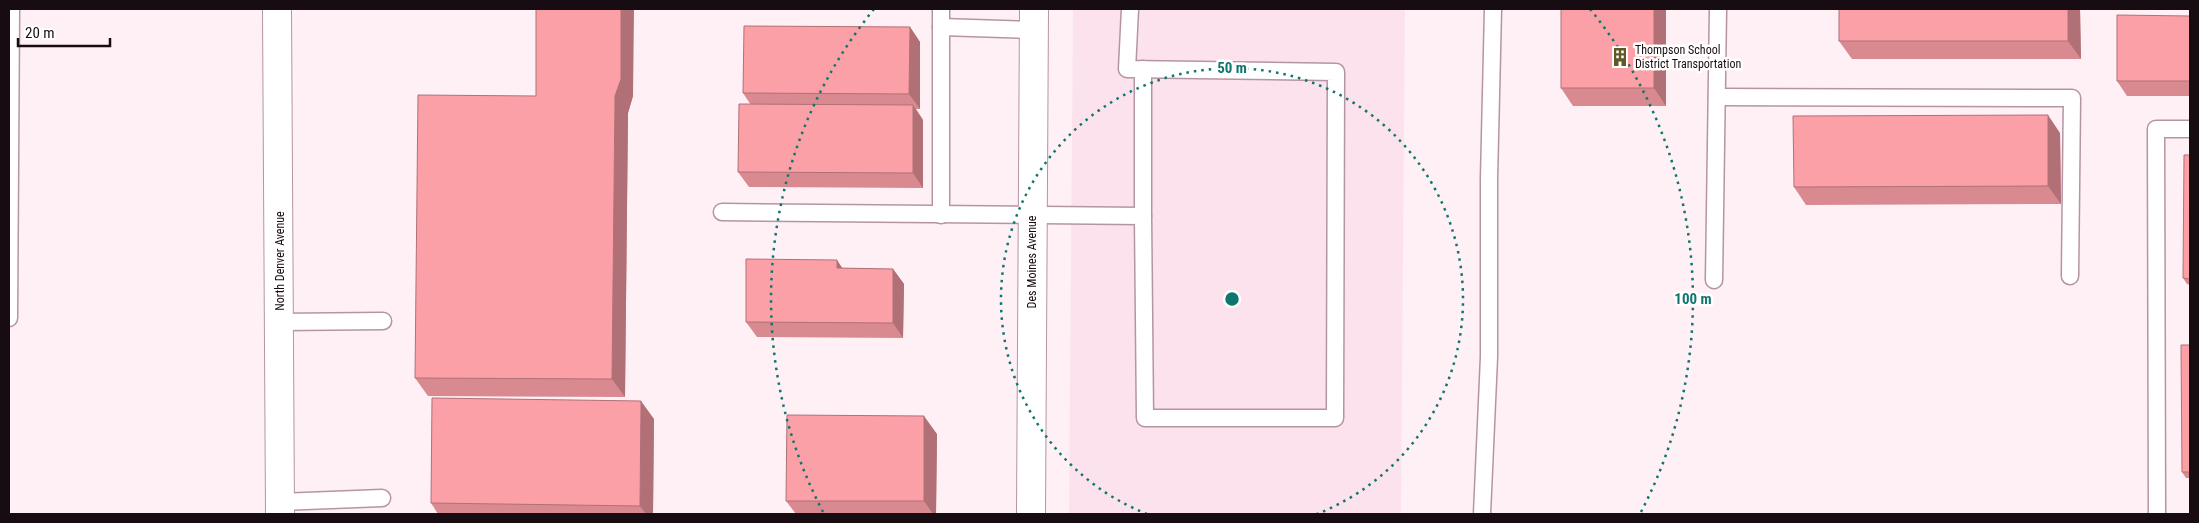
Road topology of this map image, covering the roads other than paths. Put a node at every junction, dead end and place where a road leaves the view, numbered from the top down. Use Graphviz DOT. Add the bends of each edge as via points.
graph roads {
  1 [pos="11,9"];
  2 [pos="277,9"];
  3 [pos="940,9"];
  4 [pos="1130,9"];
  5 [pos="1492,9"];
  6 [pos="1718,9"];
  7 [pos="1034,20"];
  8 [pos="941,27"];
  9 [pos="1143,69"];
  10 [pos="1717,97"];
  11 [pos="2190,129"];
  12 [pos="722,212"];
  13 [pos="942,215"];
  14 [pos="1033,215"];
  15 [pos="1143,216"];
  16 [pos="2070,276"];
  17 [pos="1714,280"];
  18 [pos="9,318"];
  19 [pos="384,321"];
  20 [pos="280,322"];
  21 [pos="382,498"];
  22 [pos="280,508"];
  23 [pos="1031,514"];
  24 [pos="1482,514"];
  25 [pos="2157,514"];
  1 -- 18 [label="lane"];
  2 -- 20 [label="main road, North Denver Avenue"];
  3 -- 8 [label="lane"];
  4 -- 9 [label="lane" via="1128,69"];
  5 -- 24 [label="lane" via="1488,357"];
  6 -- 10 [label="lane"];
  7 -- 8 [label="lane"];
  7 -- 14 [label="main road, Des Moines Avenue"];
  8 -- 13 [label="lane"];
  9 -- 15 [label="lane"];
  9 -- 15 [label="lane" via="1336,72 1335,418 1145,418"];
  10 -- 16 [label="lane" via="2072,98"];
  10 -- 17 [label="lane"];
  11 -- 25 [label="lane" via="2156,129"];
  12 -- 13 [label="lane"];
  13 -- 14 [label="lane"];
  14 -- 15 [label="lane"];
  14 -- 23 [label="main road, Des Moines Avenue"];
  19 -- 20 [label="lane"];
  20 -- 22 [label="main road, North Denver Avenue"];
  21 -- 22 [label="lane"];
}
